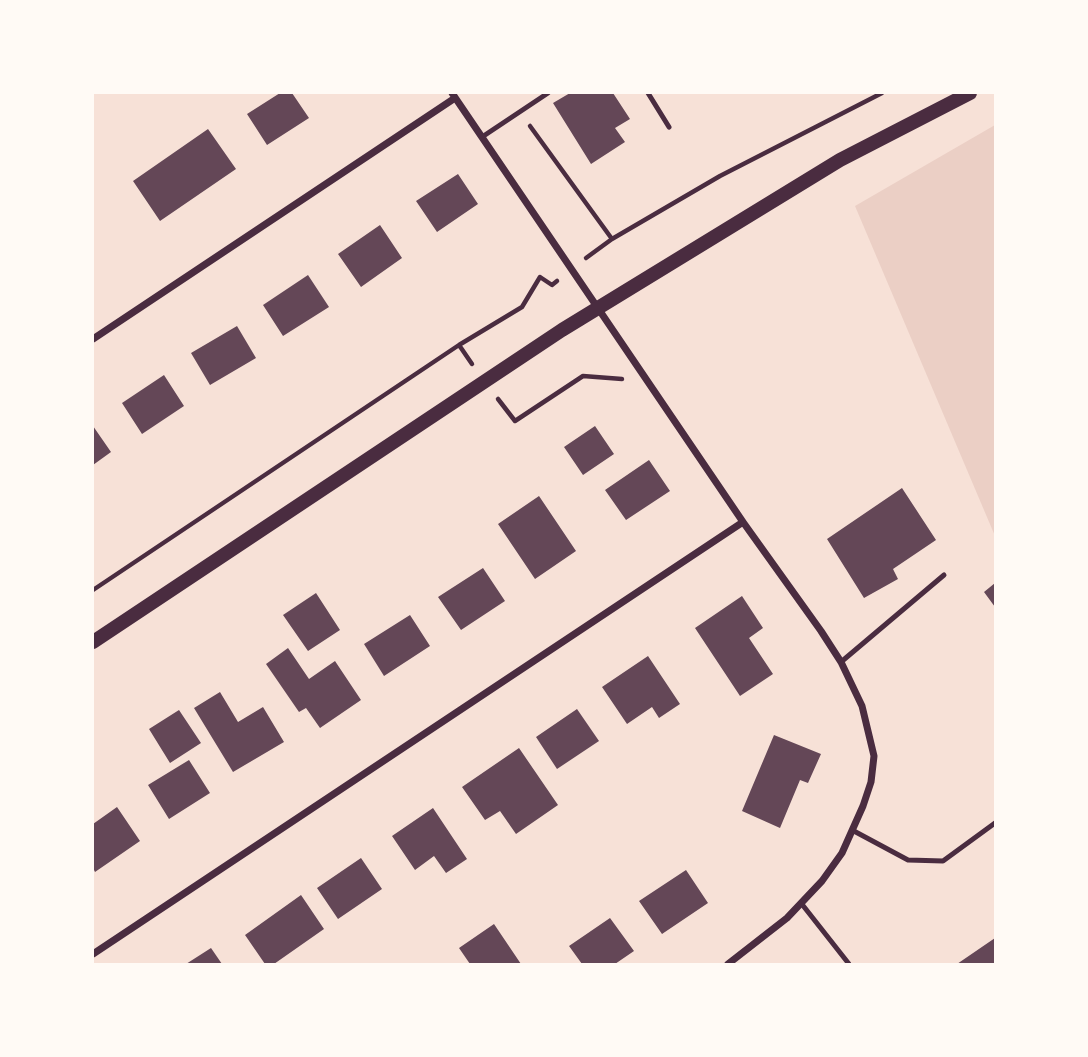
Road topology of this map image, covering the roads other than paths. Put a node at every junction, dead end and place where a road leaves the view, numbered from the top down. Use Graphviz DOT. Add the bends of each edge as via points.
graph roads {
  1 [pos="548,93"];
  2 [pos="648,93"];
  3 [pos="970,93"];
  4 [pos="454,95"];
  5 [pos="669,127"];
  6 [pos="482,137"];
  7 [pos="598,308"];
  8 [pos="93,339"];
  9 [pos="743,522"];
  10 [pos="944,575"];
  11 [pos="93,642"];
  12 [pos="841,662"];
  13 [pos="995,823"];
  14 [pos="852,830"];
  15 [pos="801,903"];
  16 [pos="93,954"];
  17 [pos="728,964"];
  18 [pos="849,964"];
  1 -- 6 [label="lane"];
  2 -- 5 [label="lane"];
  3 -- 7 [label="main road" via="840,160"];
  4 -- 6 [label="street"];
  4 -- 8 [label="street"];
  6 -- 7 [label="street"];
  7 -- 9 [label="street"];
  7 -- 11 [label="main road"];
  9 -- 12 [label="street"];
  9 -- 16 [label="street"];
  10 -- 12 [label="lane"];
  12 -- 14 [label="street" via="862,706 874,756 871,782"];
  13 -- 14 [label="lane" via="943,861 908,860"];
  14 -- 15 [label="street" via="842,853"];
  15 -- 17 [label="street"];
  15 -- 18 [label="lane"];
}
